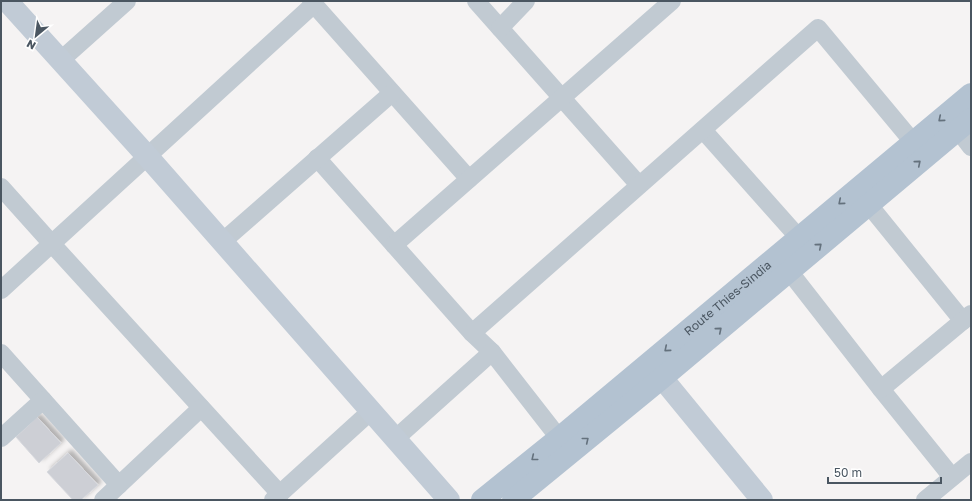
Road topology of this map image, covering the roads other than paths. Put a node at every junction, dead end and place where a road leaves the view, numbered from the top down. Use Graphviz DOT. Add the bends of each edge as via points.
graph roads {
  1 [pos="7,1"];
  2 [pos="127,1"];
  3 [pos="476,1"];
  4 [pos="526,1"];
  5 [pos="672,1"];
  6 [pos="312,3"];
  7 [pos="500,28"];
  8 [pos="60,60"];
  9 [pos="392,92"];
  10 [pos="971,94"];
  11 [pos="562,98"];
  12 [pos="964,125"];
  13 [pos="703,130"];
  14 [pos="914,142"];
  15 [pos="971,147"];
  16 [pos="148,157"];
  17 [pos="317,158"];
  18 [pos="469,179"];
  19 [pos="639,185"];
  20 [pos="1,187"];
  21 [pos="869,205"];
  22 [pos="799,238"];
  23 [pos="222,242"];
  24 [pos="52,244"];
  25 [pos="394,245"];
  26 [pos="790,271"];
  27 [pos="1,290"];
  28 [pos="967,317"];
  29 [pos="472,333"];
  30 [pos="492,352"];
  31 [pos="1,353"];
  32 [pos="662,378"];
  33 [pos="880,389"];
  34 [pos="43,400"];
  35 [pos="201,408"];
  36 [pos="371,411"];
  37 [pos="1,438"];
  38 [pos="559,438"];
  39 [pos="395,439"];
  40 [pos="971,462"];
  41 [pos="952,478"];
  42 [pos="119,485"];
  43 [pos="276,497"];
  44 [pos="755,497"];
  45 [pos="103,500"];
  46 [pos="449,500"];
  47 [pos="482,500"];
  48 [pos="513,500"];
  49 [pos="925,500"];
  1 -- 8 [label="street"];
  2 -- 8 [label="street"];
  3 -- 7 [label="street"];
  4 -- 7 [label="street"];
  5 -- 11 [label="street"];
  6 -- 9 [label="street"];
  6 -- 16 [label="street"];
  7 -- 11 [label="street"];
  8 -- 16 [label="street"];
  9 -- 17 [label="street"];
  9 -- 18 [label="street"];
  10 -- 14 [label="main road, Route Thies-Sindia, one-way"];
  11 -- 18 [label="street"];
  11 -- 19 [label="street"];
  12 -- 15 [label="street"];
  21 -- 12 [label="main road, Route Thies-Sindia, one-way"];
  13 -- 14 [label="street" via="818,28"];
  13 -- 19 [label="street"];
  13 -- 22 [label="street"];
  14 -- 22 [label="main road, Route Thies-Sindia, one-way"];
  16 -- 23 [label="street"];
  16 -- 24 [label="street"];
  17 -- 23 [label="street"];
  17 -- 25 [label="street"];
  18 -- 25 [label="street"];
  19 -- 29 [label="street"];
  20 -- 24 [label="street"];
  26 -- 21 [label="main road, Route Thies-Sindia, one-way"];
  21 -- 28 [label="street"];
  22 -- 38 [label="main road, Route Thies-Sindia, one-way"];
  23 -- 36 [label="street"];
  24 -- 27 [label="street"];
  24 -- 35 [label="street"];
  25 -- 29 [label="street"];
  32 -- 26 [label="main road, Route Thies-Sindia, one-way"];
  26 -- 33 [label="street"];
  28 -- 33 [label="street"];
  29 -- 30 [label="street"];
  30 -- 38 [label="street"];
  30 -- 39 [label="street"];
  31 -- 34 [label="street"];
  32 -- 44 [label="street"];
  48 -- 32 [label="main road, Route Thies-Sindia, one-way"];
  33 -- 41 [label="street"];
  34 -- 37 [label="street"];
  34 -- 42 [label="street"];
  35 -- 42 [label="street"];
  35 -- 43 [label="street"];
  36 -- 39 [label="street"];
  36 -- 43 [label="street"];
  38 -- 47 [label="main road, Route Thies-Sindia, one-way"];
  39 -- 46 [label="street"];
  40 -- 41 [label="street"];
  41 -- 49 [label="street"];
  42 -- 45 [label="street"];
}
